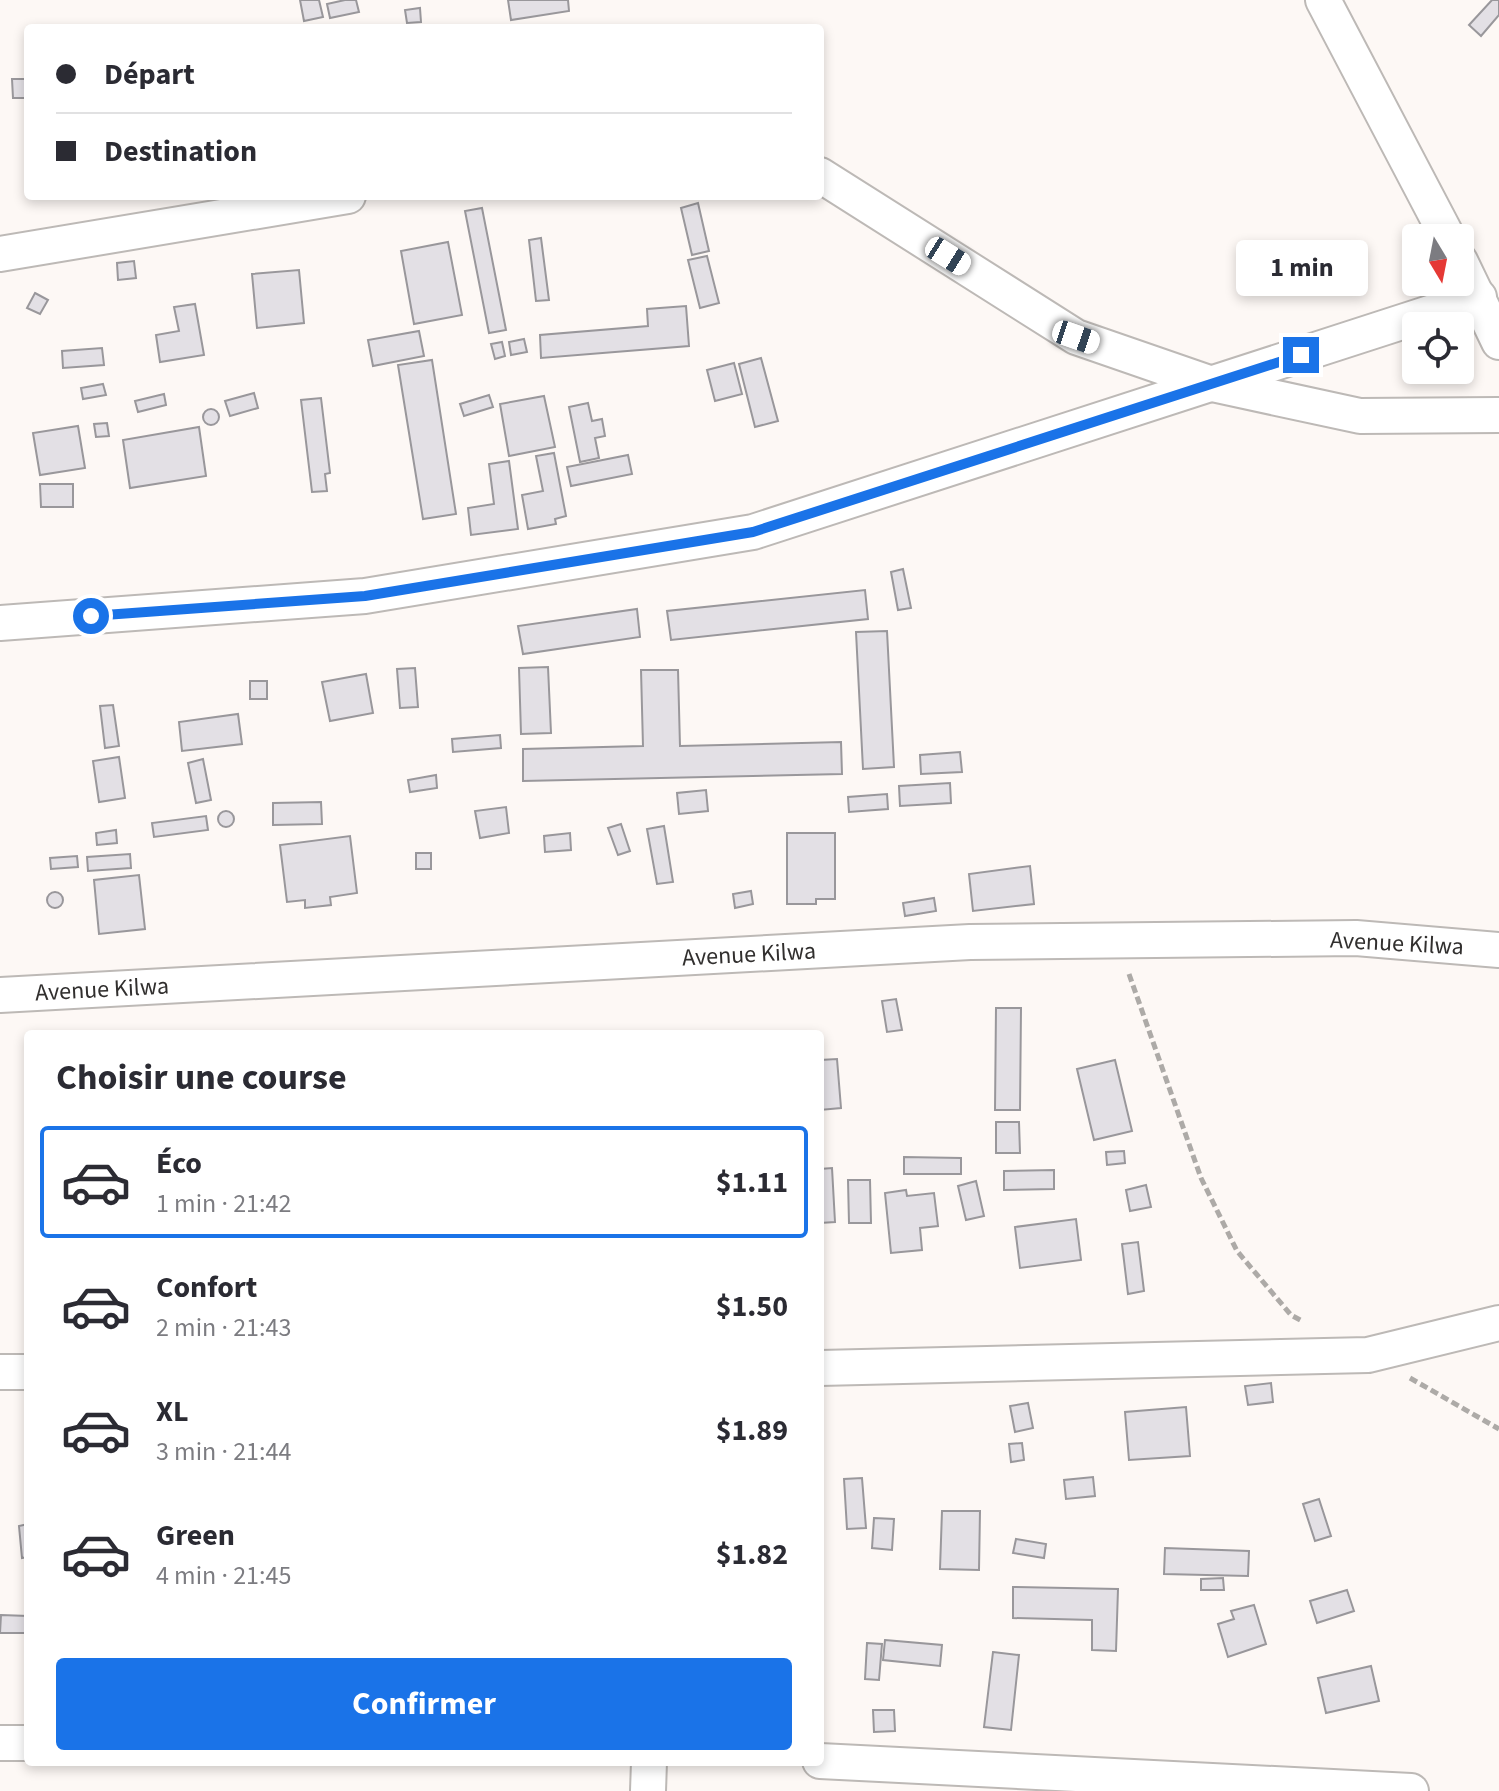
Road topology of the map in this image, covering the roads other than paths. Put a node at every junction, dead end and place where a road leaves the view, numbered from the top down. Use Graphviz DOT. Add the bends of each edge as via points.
graph roads {
  1 [pos="1323,0"];
  2 [pos="824,178"];
  3 [pos="324,200"];
  4 [pos="1441,224"];
  5 [pos="0,254"];
  6 [pos="1474,288"];
  7 [pos="1479,297"];
  8 [pos="1499,342"];
  9 [pos="1212,384"];
  10 [pos="1499,415"];
  11 [pos="0,623"];
  12 [pos="1499,950"];
  13 [pos="0,995"];
  14 [pos="1499,1323"];
  15 [pos="824,1368"];
  16 [pos="0,1372"];
  17 [pos="24,1372"];
  18 [pos="0,1743"];
  19 [pos="24,1743"];
  20 [pos="824,1761"];
  21 [pos="649,1766"];
  22 [pos="648,1791"];
  23 [pos="1411,1791"];
  1 -- 4 [label="street"];
  2 -- 9 [label="street" via="1076,337"];
  3 -- 5 [label="street"];
  6 -- 7 [label="street"];
  7 -- 8 [label="street"];
  7 -- 9 [label="street"];
  9 -- 10 [label="street" via="1360,416"];
  9 -- 11 [label="street" via="753,532 365,596"];
  12 -- 13 [label="street, Avenue Kilwa" via="1356,938 970,942"];
  14 -- 15 [label="street" via="1368,1355"];
  16 -- 17 [label="street"];
  18 -- 19 [label="street"];
  20 -- 23 [label="street"];
  21 -- 22 [label="street"];
}
